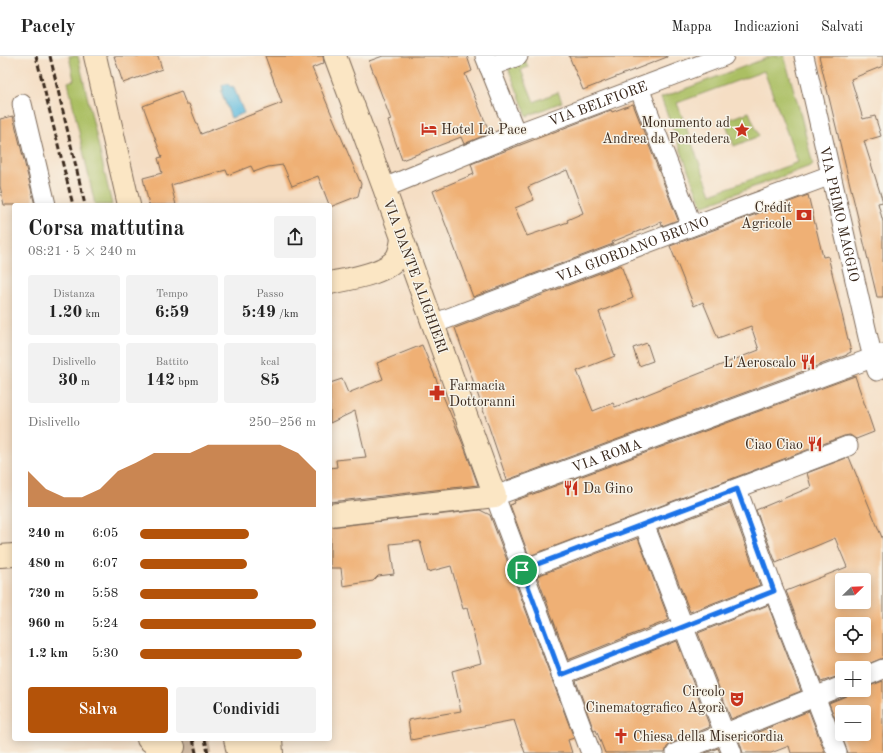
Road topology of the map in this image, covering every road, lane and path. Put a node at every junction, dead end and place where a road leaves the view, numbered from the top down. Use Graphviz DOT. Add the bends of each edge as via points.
graph roads {
  1 [pos="95,56"];
  2 [pos="335,56"];
  3 [pos="518,56"];
  4 [pos="724,56"];
  5 [pos="804,56"];
  6 [pos="487,62"];
  7 [pos="639,88"];
  8 [pos="22,104"];
  9 [pos="516,134"];
  10 [pos="831,175"];
  11 [pos="384,188"];
  12 [pos="46,203"];
  13 [pos="129,203"];
  14 [pos="692,226"];
  15 [pos="402,239"];
  16 [pos="332,283"];
  17 [pos="433,324"];
  18 [pos="878,361"];
  19 [pos="848,446"];
  20 [pos="737,489"];
  21 [pos="495,496"];
  22 [pos="332,515"];
  23 [pos="644,524"];
  24 [pos="12,555"];
  25 [pos="0,556"];
  26 [pos="522,570"];
  27 [pos="774,591"];
  28 [pos="684,626"];
  29 [pos="883,669"];
  30 [pos="871,674"];
  31 [pos="561,675"];
  32 [pos="835,689"];
  33 [pos="814,697"];
  34 [pos="725,733"];
  35 [pos="150,741"];
  36 [pos="235,741"];
  37 [pos="253,741"];
  38 [pos="271,741"];
  39 [pos="174,748"];
  40 [pos="238,753"];
  41 [pos="256,753"];
  42 [pos="272,753"];
  43 [pos="591,753"];
  44 [pos="676,753"];
  45 [pos="732,753"];
  46 [pos="837,753"];
  1 -- 13 [label="street"];
  2 -- 11 [label="street, VIA DANTE ALIGHIERI"];
  3 -- 6 [label="street"];
  4 -- 7 [label="street, VIA BELFIORE"];
  5 -- 10 [label="street, VIA PRIMO MAGGIO"];
  6 -- 9 [label="street"];
  7 -- 9 [label="street, VIA BELFIORE"];
  7 -- 14 [label="street"];
  8 -- 12 [label="street"];
  9 -- 11 [label="street, VIA BELFIORE"];
  10 -- 14 [label="street, VIA GIORDANO BRUNO"];
  10 -- 18 [label="street, VIA PRIMO MAGGIO"];
  11 -- 15 [label="street, VIA DANTE ALIGHIERI"];
  14 -- 17 [label="street, VIA GIORDANO BRUNO"];
  15 -- 16 [label="street" via="398,255 390,265 372,273"];
  15 -- 17 [label="street, VIA DANTE ALIGHIERI"];
  17 -- 21 [label="street, VIA DANTE ALIGHIERI"];
  18 -- 21 [label="street, VIA ROMA"];
  19 -- 20 [label="street"];
  20 -- 23 [label="street"];
  20 -- 27 [label="street"];
  21 -- 22 [label="street, VIA ROMA"];
  21 -- 26 [label="street"];
  23 -- 26 [label="street"];
  23 -- 28 [label="street"];
  24 -- 25 [label="street"];
  26 -- 31 [label="street"];
  27 -- 28 [label="street"];
  27 -- 33 [label="street"];
  28 -- 31 [label="street"];
  28 -- 34 [label="street"];
  29 -- 30 [label="street"];
  31 -- 43 [label="street"];
  32 -- 33 [label="street"];
  33 -- 34 [label="street"];
  33 -- 46 [label="street"];
  34 -- 44 [label="street"];
  34 -- 45 [label="street"];
  35 -- 39 [label="street" via="162,747"];
  36 -- 40 [label="street"];
  37 -- 41 [label="street"];
  38 -- 42 [label="street"];
}
